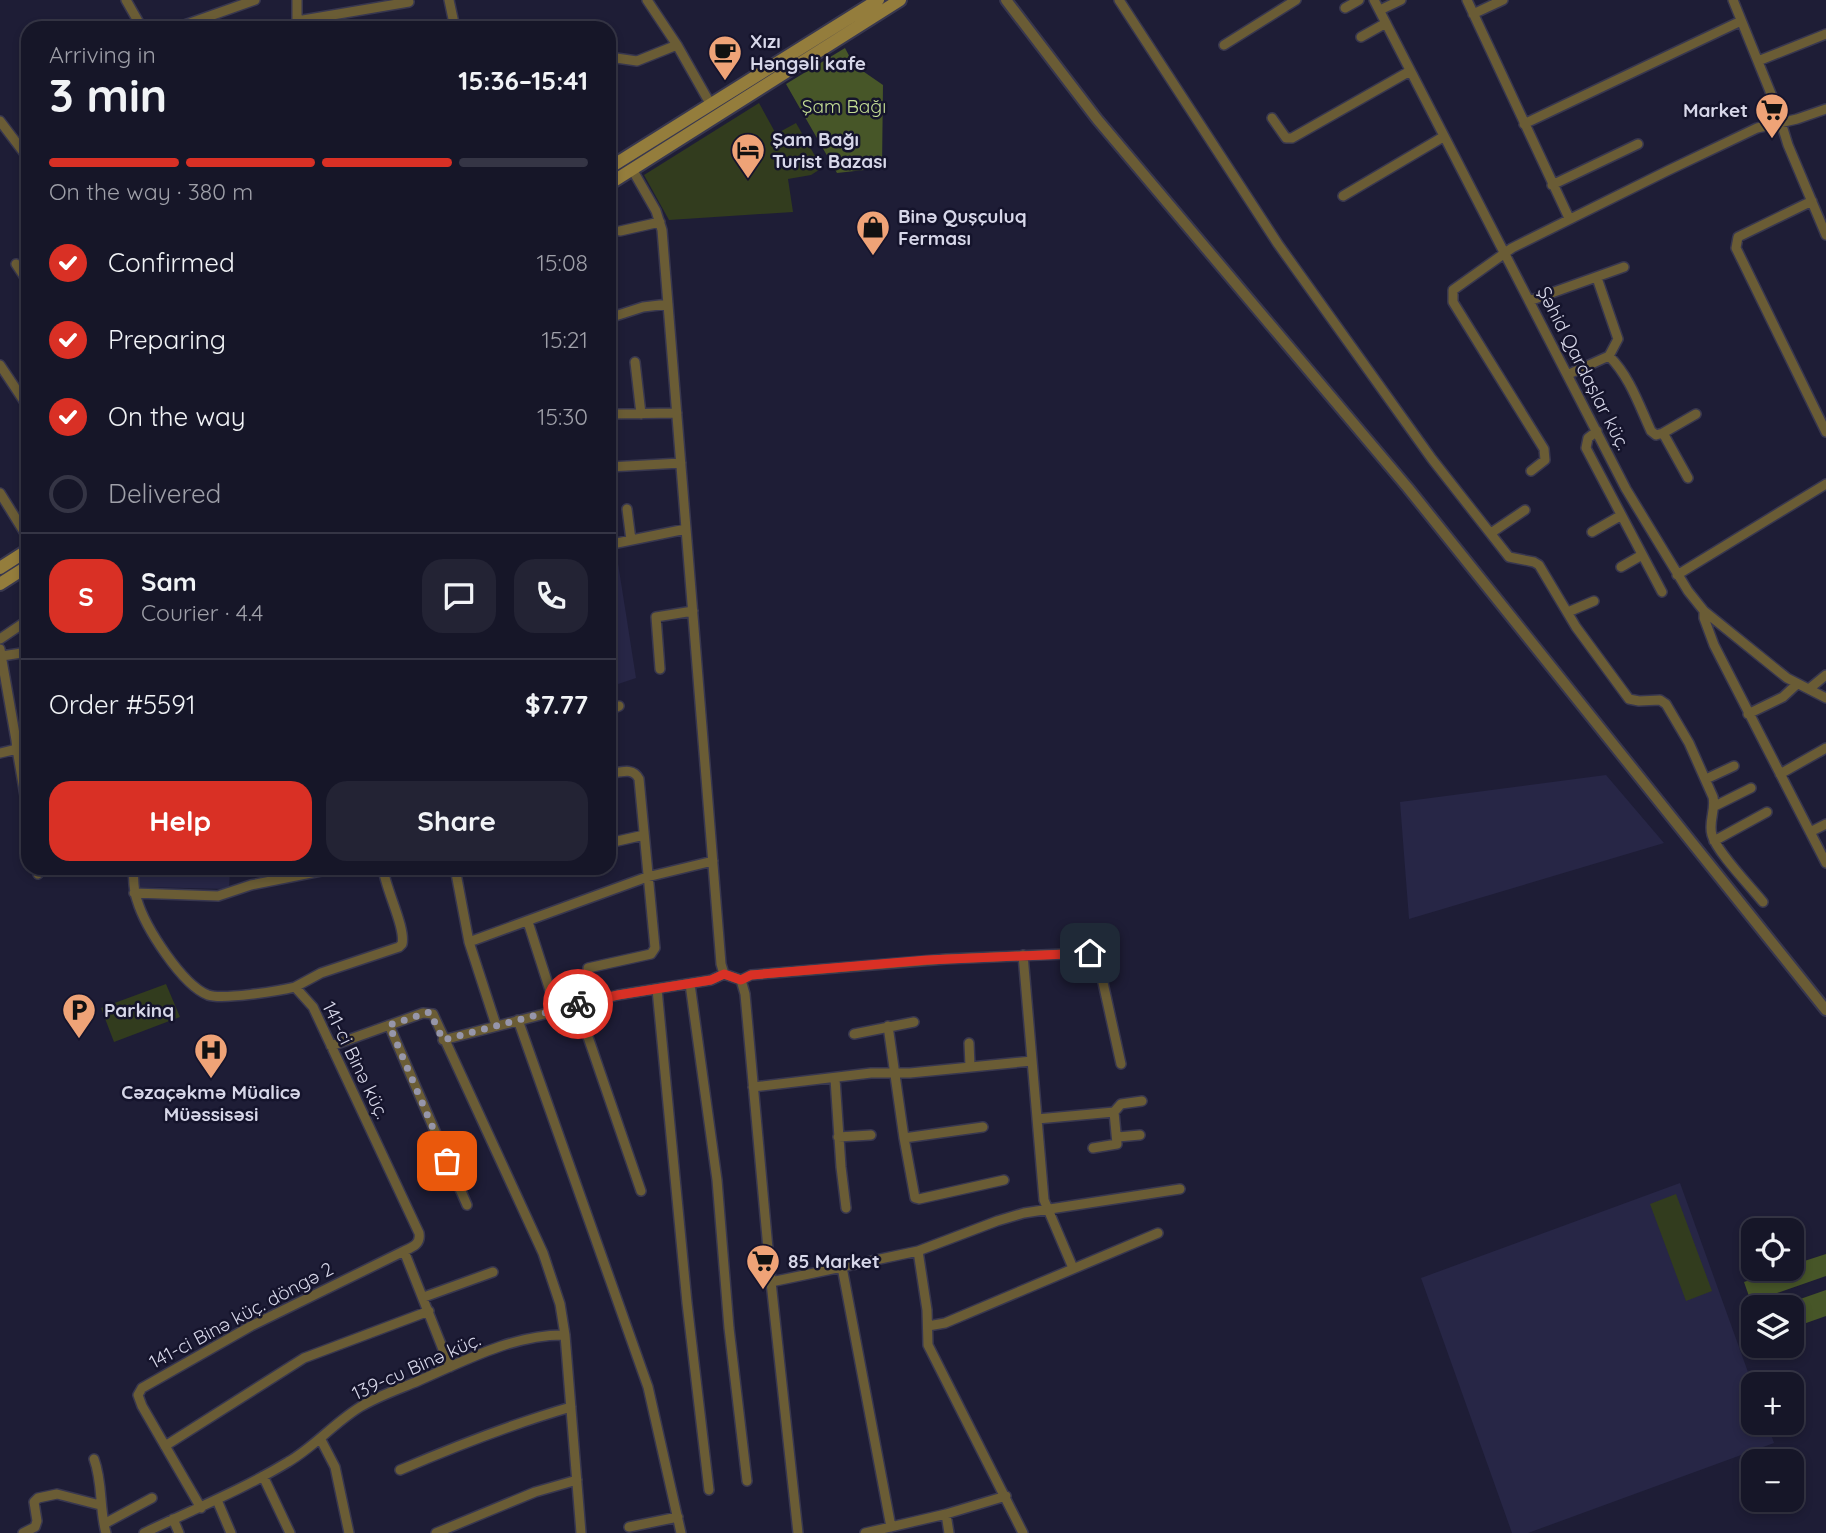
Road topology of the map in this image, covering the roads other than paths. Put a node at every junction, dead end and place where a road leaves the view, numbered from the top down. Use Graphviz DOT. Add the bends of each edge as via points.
graph roads {
  1 [pos="126,0"];
  2 [pos="255,0"];
  3 [pos="297,0"];
  4 [pos="449,0"];
  5 [pos="647,0"];
  6 [pos="878,0"];
  7 [pos="900,0"];
  8 [pos="1006,0"];
  9 [pos="1119,0"];
  10 [pos="1296,0"];
  11 [pos="1359,0"];
  12 [pos="1374,0"];
  13 [pos="1401,0"];
  14 [pos="1466,0"];
  15 [pos="1503,0"];
  16 [pos="1733,0"];
  17 [pos="409,2"];
  18 [pos="1345,8"];
  19 [pos="1380,10"];
  20 [pos="1473,14"];
  21 [pos="138,21"];
  22 [pos="196,21"];
  23 [pos="297,21"];
  24 [pos="312,21"];
  25 [pos="454,21"];
  26 [pos="1741,21"];
  27 [pos="1386,23"];
  28 [pos="1826,34"];
  29 [pos="1361,37"];
  30 [pos="677,45"];
  31 [pos="1224,46"];
  32 [pos="616,58"];
  33 [pos="1758,61"];
  34 [pos="1410,71"];
  35 [pos="711,105"];
  36 [pos="1826,109"];
  37 [pos="1272,118"];
  38 [pos="0,121"];
  39 [pos="1781,121"];
  40 [pos="1524,124"];
  41 [pos="1443,137"];
  42 [pos="1638,144"];
  43 [pos="21,149"];
  44 [pos="629,163"];
  45 [pos="616,166"];
  46 [pos="616,177"];
  47 [pos="1552,185"];
  48 [pos="1343,196"];
  49 [pos="1812,201"];
  50 [pos="1569,218"];
  51 [pos="660,222"];
  52 [pos="620,231"];
  53 [pos="1826,235"];
  54 [pos="1504,253"];
  55 [pos="16,264"];
  56 [pos="1624,267"];
  57 [pos="21,272"];
  58 [pos="1597,278"];
  59 [pos="1529,301"];
  60 [pos="668,304"];
  61 [pos="616,315"];
  62 [pos="1609,356"];
  63 [pos="635,362"];
  64 [pos="0,365"];
  65 [pos="1569,374"];
  66 [pos="21,396"];
  67 [pos="677,413"];
  68 [pos="616,414"];
  69 [pos="641,414"];
  70 [pos="1696,414"];
  71 [pos="1597,431"];
  72 [pos="1826,432"];
  73 [pos="1663,433"];
  74 [pos="681,463"];
  75 [pos="616,467"];
  76 [pos="1531,471"];
  77 [pos="1688,478"];
  78 [pos="1826,484"];
  79 [pos="0,493"];
  80 [pos="627,509"];
  81 [pos="1525,510"];
  82 [pos="1620,516"];
  83 [pos="21,527"];
  84 [pos="686,529"];
  85 [pos="1592,532"];
  86 [pos="1491,533"];
  87 [pos="631,540"];
  88 [pos="617,543"];
  89 [pos="21,554"];
  90 [pos="1642,555"];
  91 [pos="1621,567"];
  92 [pos="0,568"];
  93 [pos="21,570"];
  94 [pos="1677,575"];
  95 [pos="0,584"];
  96 [pos="1662,592"];
  97 [pos="1594,601"];
  98 [pos="693,611"];
  99 [pos="1704,611"];
  100 [pos="1567,612"];
  101 [pos="21,625"];
  102 [pos="0,639"];
  103 [pos="1,652"];
  104 [pos="21,652"];
  105 [pos="660,669"];
  106 [pos="1826,675"];
  107 [pos="1797,684"];
  108 [pos="1809,689"];
  109 [pos="1826,698"];
  110 [pos="1748,714"];
  111 [pos="21,742"];
  112 [pos="17,745"];
  113 [pos="1826,748"];
  114 [pos="0,752"];
  115 [pos="1734,766"];
  116 [pos="21,770"];
  117 [pos="616,773"];
  118 [pos="1780,774"];
  119 [pos="1706,779"];
  120 [pos="1751,788"];
  121 [pos="1715,806"];
  122 [pos="1767,812"];
  123 [pos="1826,824"];
  124 [pos="1810,832"];
  125 [pos="644,835"];
  126 [pos="616,841"];
  127 [pos="1714,841"];
  128 [pos="713,860"];
  129 [pos="1826,863"];
  130 [pos="133,875"];
  131 [pos="301,875"];
  132 [pos="384,875"];
  133 [pos="456,875"];
  134 [pos="647,877"];
  135 [pos="134,893"];
  136 [pos="1763,902"];
  137 [pos="528,922"];
  138 [pos="469,942"];
  139 [pos="1023,955"];
  140 [pos="588,968"];
  141 [pos="724,974"];
  142 [pos="741,980"];
  143 [pos="690,984"];
  144 [pos="295,987"];
  145 [pos="657,989"];
  146 [pos="577,1005"];
  147 [pos="556,1009"];
  148 [pos="1826,1010"];
  149 [pos="517,1020"];
  150 [pos="914,1022"];
  151 [pos="389,1025"];
  152 [pos="496,1025"];
  153 [pos="888,1026"];
  154 [pos="854,1034"];
  155 [pos="443,1040"];
  156 [pos="969,1043"];
  157 [pos="331,1046"];
  158 [pos="1032,1061"];
  159 [pos="1121,1064"];
  160 [pos="970,1066"];
  161 [pos="894,1073"];
  162 [pos="835,1079"];
  163 [pos="753,1087"];
  164 [pos="1142,1101"];
  165 [pos="1114,1112"];
  166 [pos="1037,1119"];
  167 [pos="983,1127"];
  168 [pos="871,1135"];
  169 [pos="1140,1135"];
  170 [pos="838,1137"];
  171 [pos="1118,1137"];
  172 [pos="904,1138"];
  173 [pos="1093,1147"];
  174 [pos="1004,1180"];
  175 [pos="1180,1189"];
  176 [pos="641,1191"];
  177 [pos="467,1205"];
  178 [pos="846,1208"];
  179 [pos="1047,1209"];
  180 [pos="1158,1233"];
  181 [pos="404,1251"];
  182 [pos="918,1251"];
  183 [pos="842,1267"];
  184 [pos="1073,1268"];
  185 [pos="493,1272"];
  186 [pos="771,1282"];
  187 [pos="424,1297"];
  188 [pos="429,1311"];
  189 [pos="928,1326"];
  190 [pos="565,1335"];
  191 [pos="450,1367"];
  192 [pos="571,1408"];
  193 [pos="321,1440"];
  194 [pos="165,1446"];
  195 [pos="94,1459"];
  196 [pos="400,1470"];
  197 [pos="263,1476"];
  198 [pos="577,1480"];
  199 [pos="747,1481"];
  200 [pos="709,1490"];
  201 [pos="1006,1496"];
  202 [pos="152,1498"];
  203 [pos="217,1500"];
  204 [pos="100,1505"];
  205 [pos="201,1508"];
  206 [pos="946,1514"];
  207 [pos="678,1517"];
  208 [pos="173,1519"];
  209 [pos="629,1527"];
  210 [pos="891,1527"];
  211 [pos="105,1529"];
  212 [pos="23,1533"];
  213 [pos="144,1533"];
  214 [pos="178,1533"];
  215 [pos="232,1533"];
  216 [pos="290,1533"];
  217 [pos="349,1533"];
  218 [pos="436,1533"];
  219 [pos="581,1533"];
  220 [pos="681,1533"];
  221 [pos="798,1533"];
  222 [pos="866,1533"];
  223 [pos="949,1533"];
  224 [pos="1023,1533"];
  1 -- 21 [label="street"];
  2 -- 22 [label="street"];
  3 -- 23 [label="street"];
  4 -- 25 [label="street"];
  5 -- 30 [label="street"];
  6 -- 35 [label="main road"];
  7 -- 44 [label="main road"];
  8 -- 148 [label="street" via="1097,119 1408,488"];
  9 -- 86 [label="street" via="1278,244 1432,459"];
  10 -- 31 [label="street"];
  11 -- 18 [label="street"];
  12 -- 19 [label="street, Şəhid Qardaşlar küç."];
  13 -- 19 [label="street"];
  14 -- 20 [label="street"];
  15 -- 20 [label="street"];
  16 -- 26 [label="street"];
  17 -- 24 [label="street"];
  19 -- 27 [label="street, Şəhid Qardaşlar küç."];
  20 -- 40 [label="street"];
  26 -- 33 [label="street"];
  26 -- 40 [label="street"];
  27 -- 29 [label="street"];
  27 -- 34 [label="street, Şəhid Qardaşlar küç."];
  28 -- 33 [label="street"];
  30 -- 32 [label="street" via="637,61"];
  30 -- 35 [label="street"];
  33 -- 39 [label="street"];
  34 -- 37 [label="street" via="1292,138 1286,138"];
  34 -- 41 [label="street, Şəhid Qardaşlar küç."];
  35 -- 44 [label="main road"];
  36 -- 39 [label="street"];
  38 -- 43 [label="street"];
  39 -- 49 [label="street"];
  39 -- 50 [label="street" via="1757,128"];
  40 -- 47 [label="street"];
  41 -- 48 [label="street"];
  41 -- 54 [label="street, Şəhid Qardaşlar küç."];
  42 -- 47 [label="street"];
  44 -- 45 [label="main road"];
  44 -- 46 [label="main road"];
  44 -- 51 [label="street"];
  47 -- 50 [label="street"];
  49 -- 53 [label="street"];
  49 -- 72 [label="street" via="1738,237 1736,243"];
  50 -- 54 [label="street"];
  51 -- 52 [label="street"];
  51 -- 60 [label="street"];
  54 -- 59 [label="street, Şəhid Qardaşlar küç."];
  54 -- 76 [label="street" via="1452,296 1544,449 1545,460"];
  55 -- 57 [label="street"];
  56 -- 58 [label="street"];
  58 -- 59 [label="street"];
  58 -- 62 [label="street" via="1618,339"];
  59 -- 65 [label="street, Şəhid Qardaşlar küç."];
  60 -- 61 [label="street"];
  60 -- 67 [label="street"];
  62 -- 65 [label="street"];
  62 -- 73 [label="street" via="1629,381 1651,432"];
  63 -- 69 [label="street"];
  64 -- 66 [label="street"];
  65 -- 71 [label="street, Şəhid Qardaşlar küç."];
  67 -- 69 [label="street"];
  67 -- 74 [label="street"];
  68 -- 69 [label="street"];
  70 -- 73 [label="street"];
  71 -- 82 [label="street" via="1588,438 1586,448"];
  71 -- 94 [label="street, Şəhid Qardaşlar küç."];
  73 -- 77 [label="street"];
  74 -- 75 [label="street"];
  74 -- 84 [label="street"];
  78 -- 94 [label="street"];
  79 -- 83 [label="street"];
  80 -- 87 [label="street"];
  81 -- 86 [label="street"];
  82 -- 85 [label="street"];
  82 -- 90 [label="street"];
  84 -- 87 [label="street"];
  84 -- 98 [label="street"];
  86 -- 100 [label="street" via="1509,557 1539,565"];
  87 -- 88 [label="street"];
  89 -- 92 [label="main road"];
  90 -- 91 [label="street"];
  90 -- 96 [label="street"];
  93 -- 95 [label="main road"];
  94 -- 99 [label="street, Şəhid Qardaşlar küç."];
  97 -- 100 [label="street"];
  98 -- 105 [label="street" via="656,617"];
  98 -- 128 [label="street"];
  99 -- 107 [label="street, Şəhid Qardaşlar küç."];
  99 -- 110 [label="street" via="1707,627"];
  100 -- 119 [label="street" via="1629,699 1660,699 1666,704"];
  101 -- 102 [label="street"];
  103 -- 104 [label="street"];
  103 -- 112 [label="street"];
  106 -- 108 [label="street"];
  107 -- 108 [label="street, Şəhid Qardaşlar küç."];
  107 -- 110 [label="street" via="1783,697"];
  108 -- 109 [label="street, Şəhid Qardaşlar küç."];
  110 -- 118 [label="street"];
  111 -- 112 [label="street"];
  112 -- 114 [label="street"];
  112 -- 116 [label="street"];
  113 -- 118 [label="street"];
  115 -- 119 [label="street"];
  117 -- 125 [label="street" via="637,774"];
  118 -- 124 [label="street"];
  119 -- 121 [label="street"];
  120 -- 121 [label="street"];
  121 -- 127 [label="street"];
  122 -- 127 [label="street"];
  123 -- 124 [label="street"];
  124 -- 129 [label="street"];
  125 -- 126 [label="street"];
  125 -- 134 [label="street"];
  127 -- 136 [label="street"];
  128 -- 134 [label="street"];
  128 -- 141 [label="street"];
  130 -- 135 [label="street"];
  131 -- 135 [label="street" via="218,896"];
  132 -- 144 [label="street" via="402,944"];
  133 -- 138 [label="street"];
  134 -- 137 [label="street"];
  134 -- 140 [label="street" via="654,952"];
  135 -- 144 [label="street" via="164,953 204,993 217,996"];
  137 -- 138 [label="street"];
  137 -- 147 [label="street"];
  138 -- 152 [label="street"];
  139 -- 142 [label="street" via="751,975"];
  139 -- 158 [label="street"];
  139 -- 159 [label="street" via="1096,955"];
  141 -- 142 [label="street"];
  141 -- 143 [label="street"];
  142 -- 163 [label="street"];
  143 -- 145 [label="street"];
  143 -- 199 [label="street" via="717,1181"];
  144 -- 157 [label="street, 141-ci Binə küç." via="313,1007"];
  145 -- 146 [label="street"];
  145 -- 200 [label="street"];
  146 -- 147 [label="street"];
  146 -- 176 [label="street"];
  147 -- 149 [label="street"];
  149 -- 152 [label="street"];
  149 -- 207 [label="street" via="648,1387"];
  150 -- 153 [label="street"];
  151 -- 155 [label="street" via="430,1012"];
  151 -- 157 [label="street"];
  151 -- 177 [label="street"];
  152 -- 155 [label="street"];
  153 -- 154 [label="street"];
  153 -- 161 [label="street"];
  155 -- 190 [label="street" via="543,1253"];
  156 -- 160 [label="street"];
  157 -- 181 [label="street, 141-ci Binə küç." via="419,1233 417,1244"];
  158 -- 160 [label="street"];
  158 -- 166 [label="street"];
  160 -- 161 [label="street"];
  161 -- 162 [label="street"];
  161 -- 172 [label="street"];
  162 -- 163 [label="street"];
  162 -- 170 [label="street"];
  163 -- 186 [label="street"];
  164 -- 165 [label="street" via="1121,1104"];
  165 -- 166 [label="street"];
  165 -- 171 [label="street"];
  166 -- 179 [label="street"];
  167 -- 172 [label="street"];
  168 -- 170 [label="street"];
  169 -- 171 [label="street"];
  170 -- 178 [label="street"];
  171 -- 173 [label="street" via="1117,1144"];
  172 -- 174 [label="street" via="915,1198"];
  175 -- 179 [label="street"];
  179 -- 182 [label="street" via="998,1221"];
  179 -- 184 [label="street"];
  180 -- 184 [label="street"];
  181 -- 187 [label="street"];
  181 -- 194 [label="street, 141-ci Binə küç. döngə 2" via="251,1326 142,1388 138,1395 142,1406"];
  182 -- 183 [label="street"];
  182 -- 189 [label="street"];
  183 -- 186 [label="street"];
  183 -- 210 [label="street"];
  184 -- 189 [label="street" via="945,1323"];
  185 -- 187 [label="street"];
  186 -- 221 [label="street"];
  187 -- 188 [label="street"];
  188 -- 191 [label="street"];
  188 -- 194 [label="street" via="304,1358"];
  189 -- 201 [label="street" via="933,1357"];
  190 -- 191 [label="street, 139-cu Binə küç." via="535,1336"];
  190 -- 192 [label="street"];
  191 -- 193 [label="street, 139-cu Binə küç." via="363,1405"];
  192 -- 196 [label="street" via="471,1440"];
  192 -- 198 [label="street"];
  193 -- 197 [label="street, 139-cu Binə küç."];
  193 -- 217 [label="street" via="335,1467"];
  194 -- 205 [label="street, 141-ci Binə küç. döngə 2"];
  195 -- 204 [label="street" via="100,1475"];
  197 -- 203 [label="street, 139-cu Binə küç."];
  197 -- 216 [label="street"];
  198 -- 218 [label="street" via="535,1492"];
  198 -- 219 [label="street"];
  201 -- 206 [label="street"];
  201 -- 224 [label="street"];
  202 -- 211 [label="street"];
  203 -- 205 [label="street, 139-cu Binə küç."];
  203 -- 215 [label="street"];
  204 -- 211 [label="street"];
  204 -- 212 [label="street" via="57,1494 38,1498 34,1502 35,1527"];
  205 -- 208 [label="street, 139-cu Binə küç."];
  206 -- 210 [label="street"];
  206 -- 223 [label="street"];
  207 -- 209 [label="street"];
  207 -- 220 [label="street"];
  208 -- 213 [label="street, 139-cu Binə küç."];
  208 -- 214 [label="street"];
  210 -- 222 [label="street"];
}
